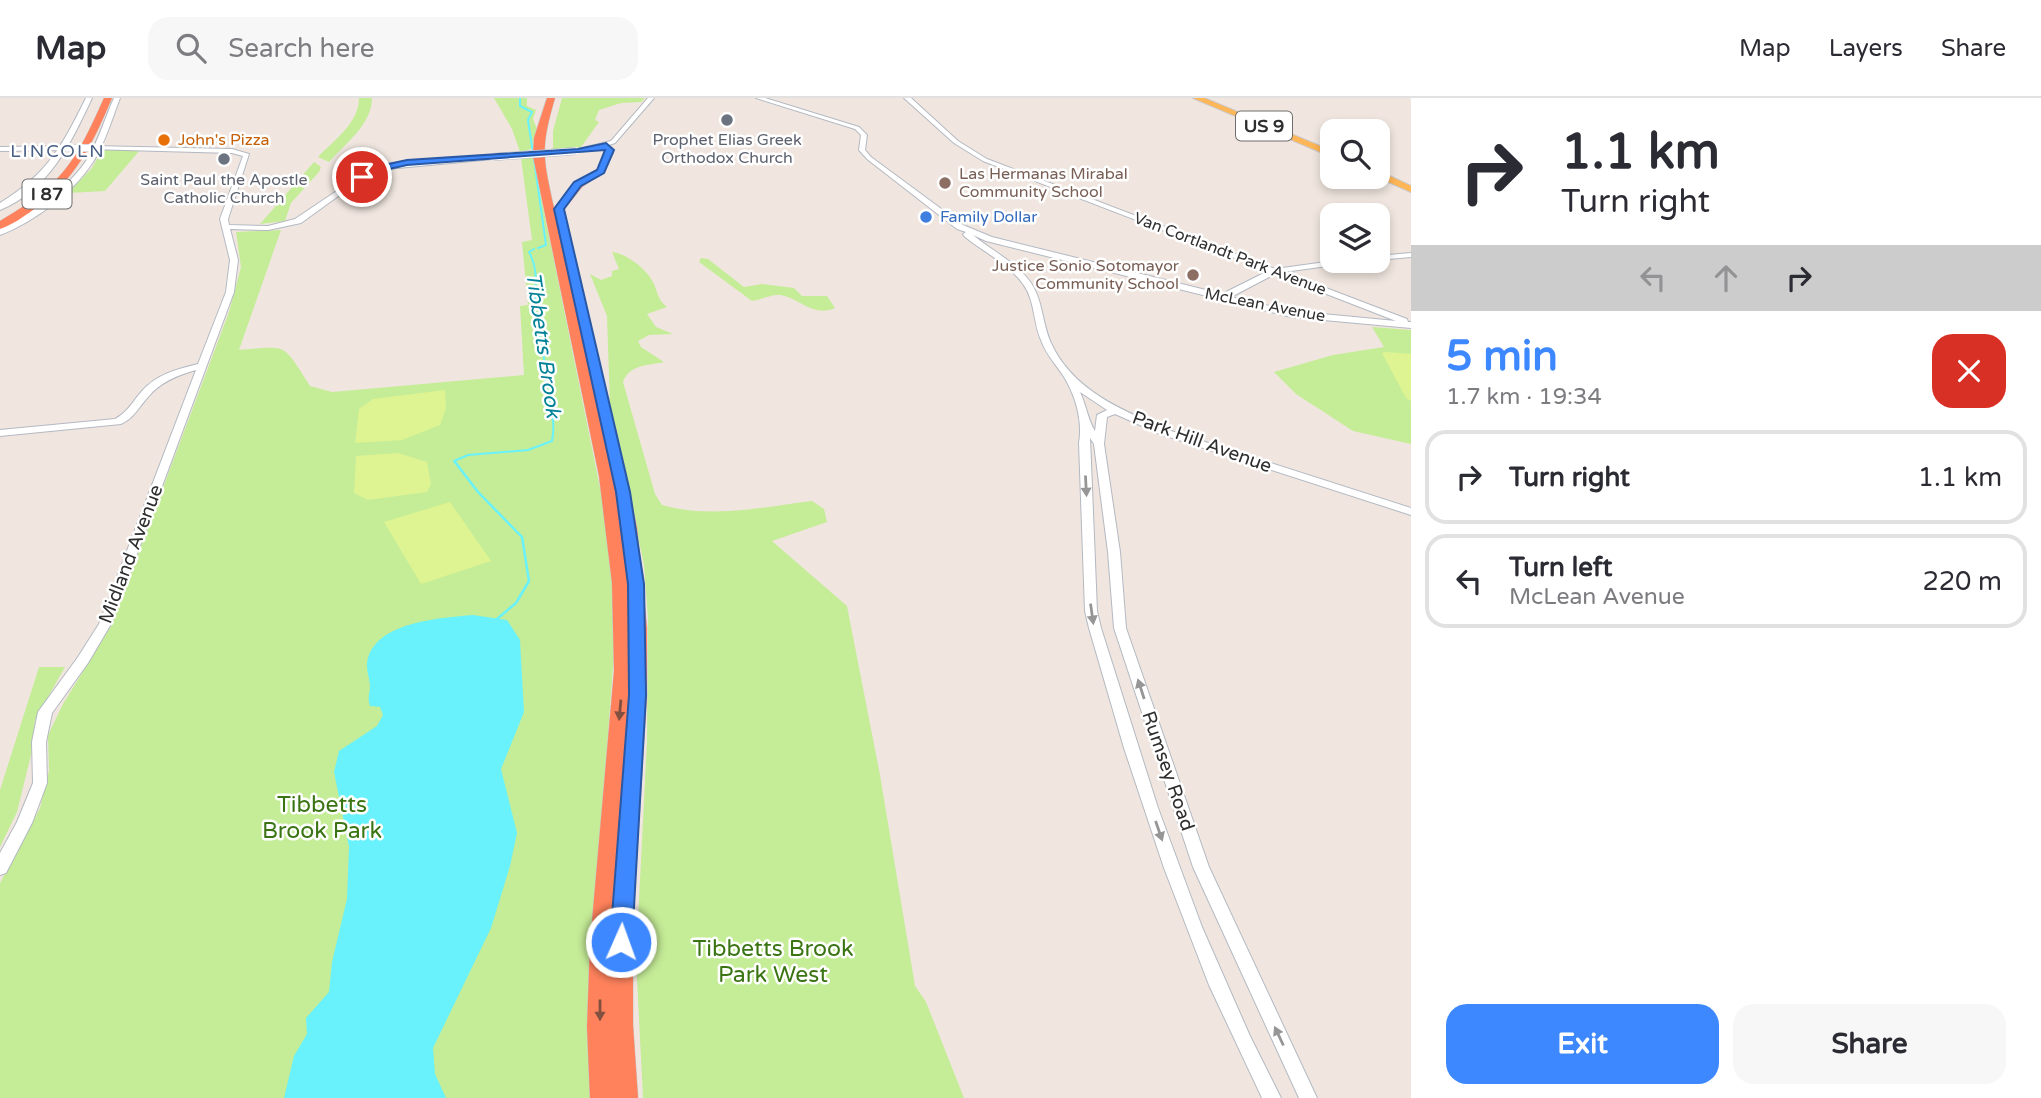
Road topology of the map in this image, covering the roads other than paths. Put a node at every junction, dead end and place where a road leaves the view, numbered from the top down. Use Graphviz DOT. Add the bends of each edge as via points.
graph roads {
  1 [pos="89,98"];
  2 [pos="99,98"];
  3 [pos="108,98"];
  4 [pos="117,98"];
  5 [pos="551,98"];
  6 [pos="558,98"];
  7 [pos="651,98"];
  8 [pos="759,98"];
  9 [pos="907,98"];
  10 [pos="1197,98"];
  11 [pos="606,146"];
  12 [pos="66,148"];
  13 [pos="94,148"];
  14 [pos="0,149"];
  15 [pos="1320,149"];
  16 [pos="76,164"];
  17 [pos="601,172"];
  18 [pos="1406,183"];
  19 [pos="576,186"];
  20 [pos="42,188"];
  21 [pos="1411,189"];
  22 [pos="560,199"];
  23 [pos="49,202"];
  24 [pos="0,209"];
  25 [pos="0,218"];
  26 [pos="0,226"];
  27 [pos="225,227"];
  28 [pos="960,227"];
  29 [pos="0,232"];
  30 [pos="993,240"];
  31 [pos="985,249"];
  32 [pos="1411,255"];
  33 [pos="1390,257"];
  34 [pos="1320,265"];
  35 [pos="1275,271"];
  36 [pos="1222,298"];
  37 [pos="1411,325"];
  38 [pos="202,366"];
  39 [pos="1070,381"];
  40 [pos="1116,410"];
  41 [pos="1088,428"];
  42 [pos="0,433"];
  43 [pos="1099,444"];
  44 [pos="1411,512"];
  45 [pos="0,868"];
  46 [pos="603,1098"];
  47 [pos="625,1098"];
  48 [pos="1272,1098"];
  49 [pos="1308,1098"];
  1 -- 12 [label="main road"];
  2 -- 20 [label="highway, I 87" via="70,156"];
  3 -- 16 [label="highway, I 87"];
  4 -- 13 [label="main road"];
  5 -- 46 [label="highway, one-way" via="538,159 610,490 623,603 622,695 602,944"];
  6 -- 22 [label="highway" via="548,150"];
  7 -- 11 [label="street"];
  8 -- 28 [label="street, McLean Avenue" via="858,129 867,157"];
  9 -- 35 [label="street, Van Cortlandt Park Avenue" via="956,142 985,160"];
  10 -- 15 [label="main road, US 9"];
  11 -- 17 [label="street" via="610,152"];
  11 -- 27 [label="street, bridge" via="390,166 366,174 298,221 268,228"];
  12 -- 13 [label="street, bridge"];
  12 -- 14 [label="street"];
  12 -- 24 [label="main road" via="42,179"];
  13 -- 23 [label="main road" via="80,173"];
  13 -- 27 [label="street" via="245,153 248,157 225,215"];
  16 -- 23 [label="highway"];
  16 -- 26 [label="highway, I 87" via="50,191"];
  17 -- 19 [label="highway"];
  18 -- 21 [label="main road"];
  19 -- 22 [label="highway"];
  19 -- 22 [label="highway"];
  20 -- 24 [label="highway"];
  20 -- 25 [label="highway, I 87"];
  22 -- 47 [label="highway" via="623,492 636,584 638,683 621,942"];
  23 -- 29 [label="main road"];
  27 -- 38 [label="street, Midland Avenue" via="234,260 233,281"];
  28 -- 30 [label="street, McLean Avenue"];
  28 -- 31 [label="street"];
  30 -- 31 [label="street"];
  30 -- 36 [label="street, McLean Avenue"];
  31 -- 39 [label="street, Park Hill Avenue" via="1027,283 1046,342"];
  32 -- 33 [label="street"];
  34 -- 35 [label="street"];
  35 -- 36 [label="street"];
  35 -- 37 [label="street, Van Cortlandt Park Avenue"];
  36 -- 37 [label="street, McLean Avenue" via="1310,316"];
  38 -- 42 [label="street" via="160,381 132,414 113,423"];
  38 -- 45 [label="street, Midland Avenue" via="104,624 45,712 39,742 40,783"];
  39 -- 40 [label="street, Park Hill Avenue"];
  39 -- 41 [label="street, Rumsey Road"];
  40 -- 43 [label="street" via="1102,415"];
  40 -- 44 [label="street, Park Hill Avenue" via="1164,432"];
  41 -- 43 [label="street, Rumsey Road"];
  41 -- 48 [label="street, Rumsey Road, one-way" via="1084,443 1095,628 1128,742 1181,891 1243,1044"];
  49 -- 43 [label="street, Rumsey Road, one-way" via="1201,867 1120,628"];
}
